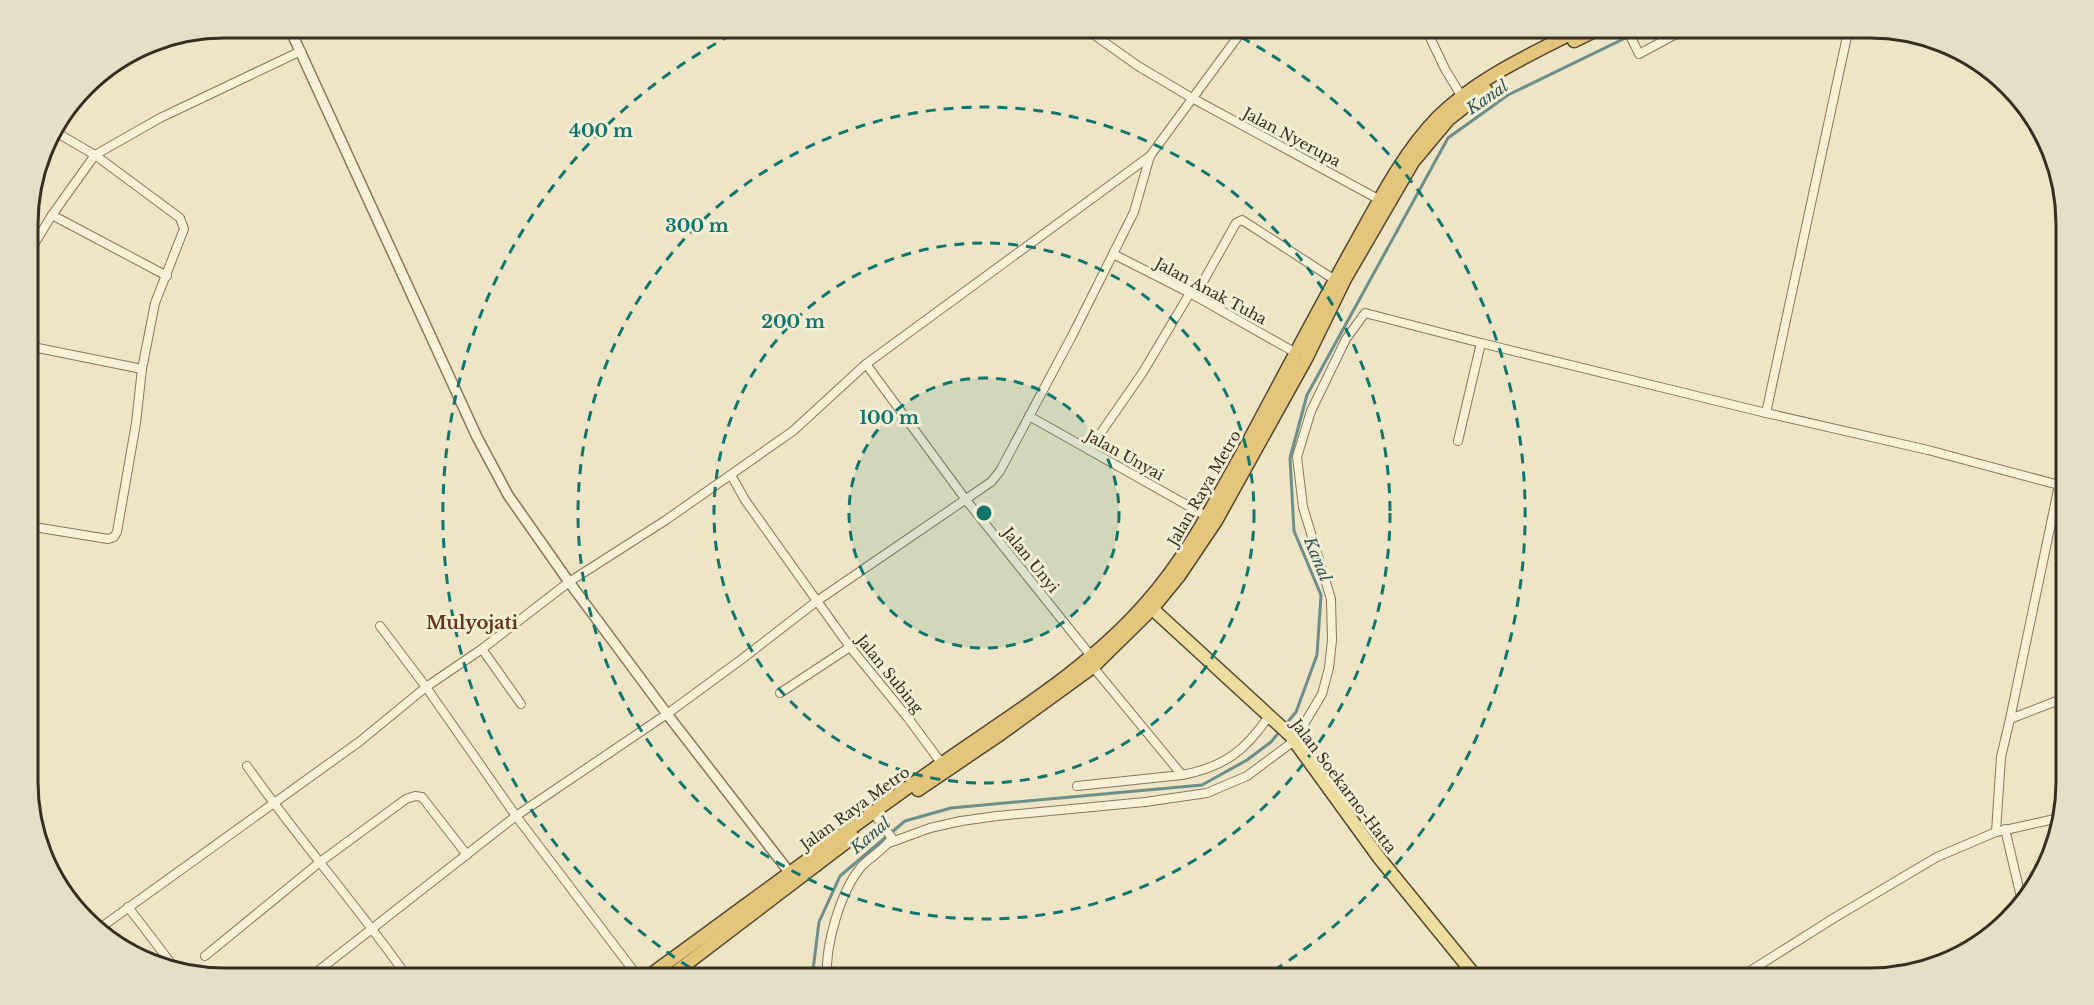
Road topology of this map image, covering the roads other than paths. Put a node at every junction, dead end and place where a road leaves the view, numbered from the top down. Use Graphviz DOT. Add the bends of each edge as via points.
graph roads {
  1 [pos="294,38"];
  2 [pos="1099,38"];
  3 [pos="1237,38"];
  4 [pos="1430,38"];
  5 [pos="1564,38"];
  6 [pos="1580,38"];
  7 [pos="1631,38"];
  8 [pos="1669,38"];
  9 [pos="1847,38"];
  10 [pos="301,51"];
  11 [pos="1462,97"];
  12 [pos="1192,98"];
  13 [pos="60,135"];
  14 [pos="95,155"];
  15 [pos="1150,156"];
  16 [pos="1380,200"];
  17 [pos="52,215"];
  18 [pos="38,232"];
  19 [pos="1113,254"];
  20 [pos="166,276"];
  21 [pos="1335,280"];
  22 [pos="1192,295"];
  23 [pos="1481,344"];
  24 [pos="38,348"];
  25 [pos="1296,353"];
  26 [pos="866,364"];
  27 [pos="142,369"];
  28 [pos="1766,413"];
  29 [pos="1029,416"];
  30 [pos="1458,441"];
  31 [pos="1089,450"];
  32 [pos="731,475"];
  33 [pos="2056,484"];
  34 [pos="966,500"];
  35 [pos="2056,504"];
  36 [pos="1208,517"];
  37 [pos="38,528"];
  38 [pos="569,582"];
  39 [pos="816,601"];
  40 [pos="1149,606"];
  41 [pos="380,626"];
  42 [pos="850,646"];
  43 [pos="482,648"];
  44 [pos="1092,662"];
  45 [pos="426,687"];
  46 [pos="780,693"];
  47 [pos="2056,701"];
  48 [pos="521,704"];
  49 [pos="667,714"];
  50 [pos="1272,718"];
  51 [pos="2010,719"];
  52 [pos="1292,738"];
  53 [pos="942,764"];
  54 [pos="247,766"];
  55 [pos="1182,776"];
  56 [pos="1077,786"];
  57 [pos="273,803"];
  58 [pos="516,816"];
  59 [pos="2053,819"];
  60 [pos="879,820"];
  61 [pos="2005,830"];
  62 [pos="1996,832"];
  63 [pos="890,839"];
  64 [pos="467,855"];
  65 [pos="320,862"];
  66 [pos="793,878"];
  67 [pos="2020,892"];
  68 [pos="128,907"];
  69 [pos="104,924"];
  70 [pos="373,928"];
  71 [pos="205,956"];
  72 [pos="167,958"];
  73 [pos="1468,967"];
  74 [pos="1756,967"];
  75 [pos="322,968"];
  76 [pos="401,968"];
  77 [pos="631,968"];
  78 [pos="661,968"];
  79 [pos="681,968"];
  80 [pos="826,968"];
  1 -- 10 [label="street"];
  2 -- 12 [label="street, Jalan Nyerupa"];
  3 -- 12 [label="street"];
  4 -- 11 [label="street"];
  5 -- 11 [label="highway, Jalan Raya Metro"];
  6 -- 40 [label="highway" via="1500,79 1449,119 1419,155 1345,279 1307,357 1199,550"];
  7 -- 8 [label="street" via="1639,54"];
  9 -- 28 [label="street"];
  10 -- 14 [label="street" via="160,118"];
  10 -- 38 [label="street" via="477,437 508,495"];
  11 -- 16 [label="highway, Jalan Raya Metro" via="1441,114 1402,160"];
  12 -- 15 [label="street"];
  12 -- 16 [label="street, Jalan Nyerupa"];
  13 -- 14 [label="street"];
  14 -- 17 [label="street"];
  14 -- 20 [label="street" via="180,218 184,235"];
  15 -- 19 [label="street" via="1134,212"];
  15 -- 26 [label="street"];
  16 -- 21 [label="highway, Jalan Raya Metro"];
  17 -- 18 [label="street"];
  17 -- 20 [label="street"];
  19 -- 22 [label="street, Jalan Anak Tuha"];
  19 -- 29 [label="street"];
  20 -- 27 [label="street" via="155,303"];
  21 -- 22 [label="street" via="1242,220 1236,223"];
  21 -- 25 [label="highway, Jalan Raya Metro"];
  22 -- 25 [label="street, Jalan Anak Tuha"];
  22 -- 31 [label="street"];
  23 -- 28 [label="street"];
  23 -- 30 [label="street"];
  23 -- 52 [label="street" via="1365,313 1346,339 1311,411 1297,457 1303,507 1331,599 1332,640 1322,694"];
  24 -- 27 [label="street"];
  25 -- 36 [label="highway, Jalan Raya Metro"];
  26 -- 32 [label="street" via="793,431"];
  26 -- 34 [label="street, Jalan Unyi"];
  27 -- 37 [label="street" via="116,535 103,539"];
  28 -- 33 [label="street"];
  29 -- 31 [label="street, Jalan Unyai"];
  29 -- 34 [label="street" via="996,477"];
  31 -- 36 [label="street, Jalan Unyai"];
  32 -- 38 [label="street"];
  32 -- 39 [label="street, Jalan Subing"];
  34 -- 39 [label="street"];
  34 -- 44 [label="street, Jalan Unyi"];
  35 -- 51 [label="street"];
  36 -- 40 [label="highway, Jalan Raya Metro"];
  38 -- 43 [label="street"];
  38 -- 49 [label="street"];
  39 -- 42 [label="street, Jalan Subing"];
  39 -- 49 [label="street"];
  40 -- 44 [label="highway"];
  40 -- 50 [label="main road, Jalan Soekarno-Hatta"];
  41 -- 45 [label="street"];
  42 -- 46 [label="street"];
  42 -- 53 [label="street, Jalan Subing"];
  43 -- 45 [label="street"];
  43 -- 48 [label="street"];
  44 -- 53 [label="highway, Jalan Raya Metro"];
  44 -- 55 [label="street, Jalan Unyi"];
  44 -- 60 [label="highway" via="1002,733"];
  45 -- 57 [label="street" via="359,742"];
  45 -- 58 [label="street"];
  47 -- 51 [label="street"];
  49 -- 58 [label="street"];
  49 -- 66 [label="street"];
  50 -- 52 [label="main road, Jalan Soekarno-Hatta"];
  50 -- 55 [label="street" via="1235,754 1212,768"];
  51 -- 62 [label="street" via="2001,757"];
  52 -- 63 [label="street" via="1247,776 1207,793 961,821"];
  52 -- 73 [label="main road, Jalan Soekarno-Hatta" via="1380,859"];
  53 -- 66 [label="highway, Jalan Raya Metro"];
  54 -- 57 [label="street"];
  55 -- 56 [label="street"];
  57 -- 65 [label="street"];
  57 -- 68 [label="street"];
  58 -- 64 [label="street"];
  58 -- 77 [label="street"];
  59 -- 61 [label="street"];
  60 -- 63 [label="street"];
  60 -- 66 [label="highway"];
  61 -- 62 [label="street"];
  61 -- 67 [label="street"];
  62 -- 74 [label="street" via="1937,857"];
  63 -- 80 [label="street" via="861,868 844,899 829,940"];
  64 -- 65 [label="street" via="427,802 415,796"];
  64 -- 70 [label="street"];
  65 -- 70 [label="street"];
  65 -- 71 [label="street"];
  66 -- 78 [label="highway, Jalan Raya Metro"];
  66 -- 79 [label="highway"];
  68 -- 69 [label="street"];
  68 -- 72 [label="street"];
  70 -- 75 [label="street"];
  70 -- 76 [label="street"];
}
